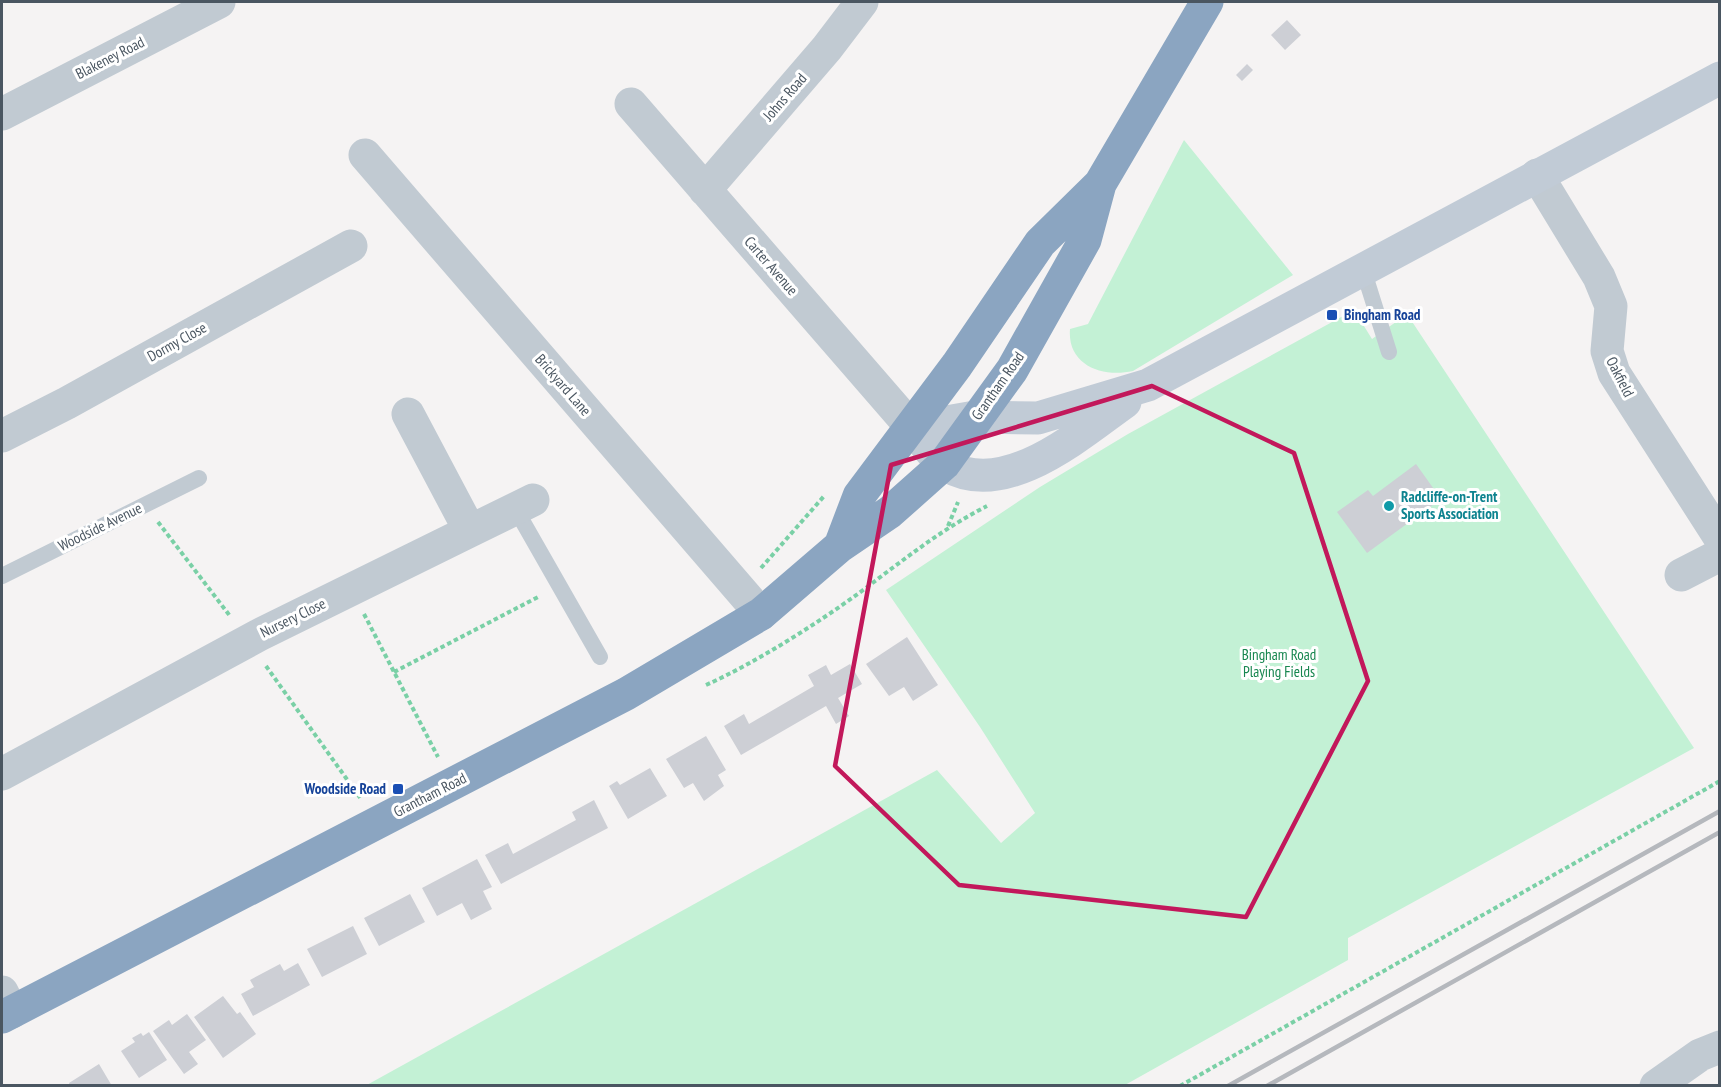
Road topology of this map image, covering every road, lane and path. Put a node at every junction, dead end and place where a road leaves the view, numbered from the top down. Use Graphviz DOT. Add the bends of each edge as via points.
graph roads {
  1 [pos="219,2"];
  2 [pos="862,2"];
  3 [pos="1207,2"];
  4 [pos="1719,78"];
  5 [pos="5,104"];
  6 [pos="631,104"];
  7 [pos="365,155"];
  8 [pos="1537,174"];
  9 [pos="1100,184"];
  10 [pos="705,190"];
  11 [pos="351,246"];
  12 [pos="1363,269"];
  13 [pos="1389,352"];
  14 [pos="1148,385"];
  15 [pos="408,414"];
  16 [pos="975,417"];
  17 [pos="912,428"];
  18 [pos="2,436"];
  19 [pos="944,464"];
  20 [pos="199,478"];
  21 [pos="829,490"];
  22 [pos="524,504"];
  23 [pos="948,526"];
  24 [pos="470,531"];
  25 [pos="1719,538"];
  26 [pos="840,546"];
  27 [pos="1719,555"];
  28 [pos="1681,575"];
  29 [pos="2,576"];
  30 [pos="560,586"];
  31 [pos="352,589"];
  32 [pos="739,589"];
  33 [pos="761,614"];
  34 [pos="600,657"];
  35 [pos="394,672"];
  36 [pos="702,687"];
  37 [pos="2,774"];
  38 [pos="1719,782"];
  39 [pos="452,784"];
  40 [pos="5,1007"];
  41 [pos="1719,1047"];
  42 [pos="1180,1086"];
  43 [pos="1656,1086"];
  1 -- 5 [label="street, Blakeney Road"];
  2 -- 10 [label="street, Johns Road"];
  3 -- 9 [label="highway, Grantham Road"];
  4 -- 8 [label="street"];
  6 -- 10 [label="street, Carter Avenue"];
  7 -- 32 [label="street, Brickyard Lane"];
  8 -- 12 [label="street"];
  8 -- 25 [label="street, Oakfield" via="1599,277 1611,306 1607,351 1614,372"];
  9 -- 16 [label="highway, Grantham Road" via="1086,240 1023,351"];
  9 -- 17 [label="highway, Grantham Road" via="1040,243"];
  10 -- 17 [label="street, Carter Avenue"];
  11 -- 18 [label="street, Dormy Close"];
  12 -- 13 [label="lane"];
  12 -- 14 [label="street"];
  14 -- 16 [label="street" via="1038,418"];
  14 -- 19 [label="street" via="1053,453 1016,471 968,475"];
  15 -- 24 [label="street"];
  16 -- 17 [label="street"];
  16 -- 19 [label="highway, Grantham Road"];
  17 -- 19 [label="street"];
  17 -- 26 [label="highway, Grantham Road" via="859,496"];
  19 -- 26 [label="highway, Grantham Road" via="890,512"];
  20 -- 29 [label="lane, Woodside Avenue"];
  21 -- 32 [label="path"];
  22 -- 24 [label="street, Nursery Close"];
  22 -- 30 [label="lane"];
  23 -- 36 [label="path" via="856,595 734,673"];
  24 -- 31 [label="street, Nursery Close"];
  26 -- 33 [label="highway, Grantham Road"];
  27 -- 28 [label="street"];
  30 -- 34 [label="lane"];
  30 -- 35 [label="path"];
  31 -- 35 [label="path"];
  31 -- 37 [label="street, Nursery Close"];
  32 -- 33 [label="street, Brickyard Lane"];
  33 -- 39 [label="highway, Grantham Road" via="686,661"];
  35 -- 39 [label="path"];
  38 -- 42 [label="path"];
  39 -- 40 [label="highway, Grantham Road"];
  41 -- 43 [label="street" via="1700,1055"];
}
